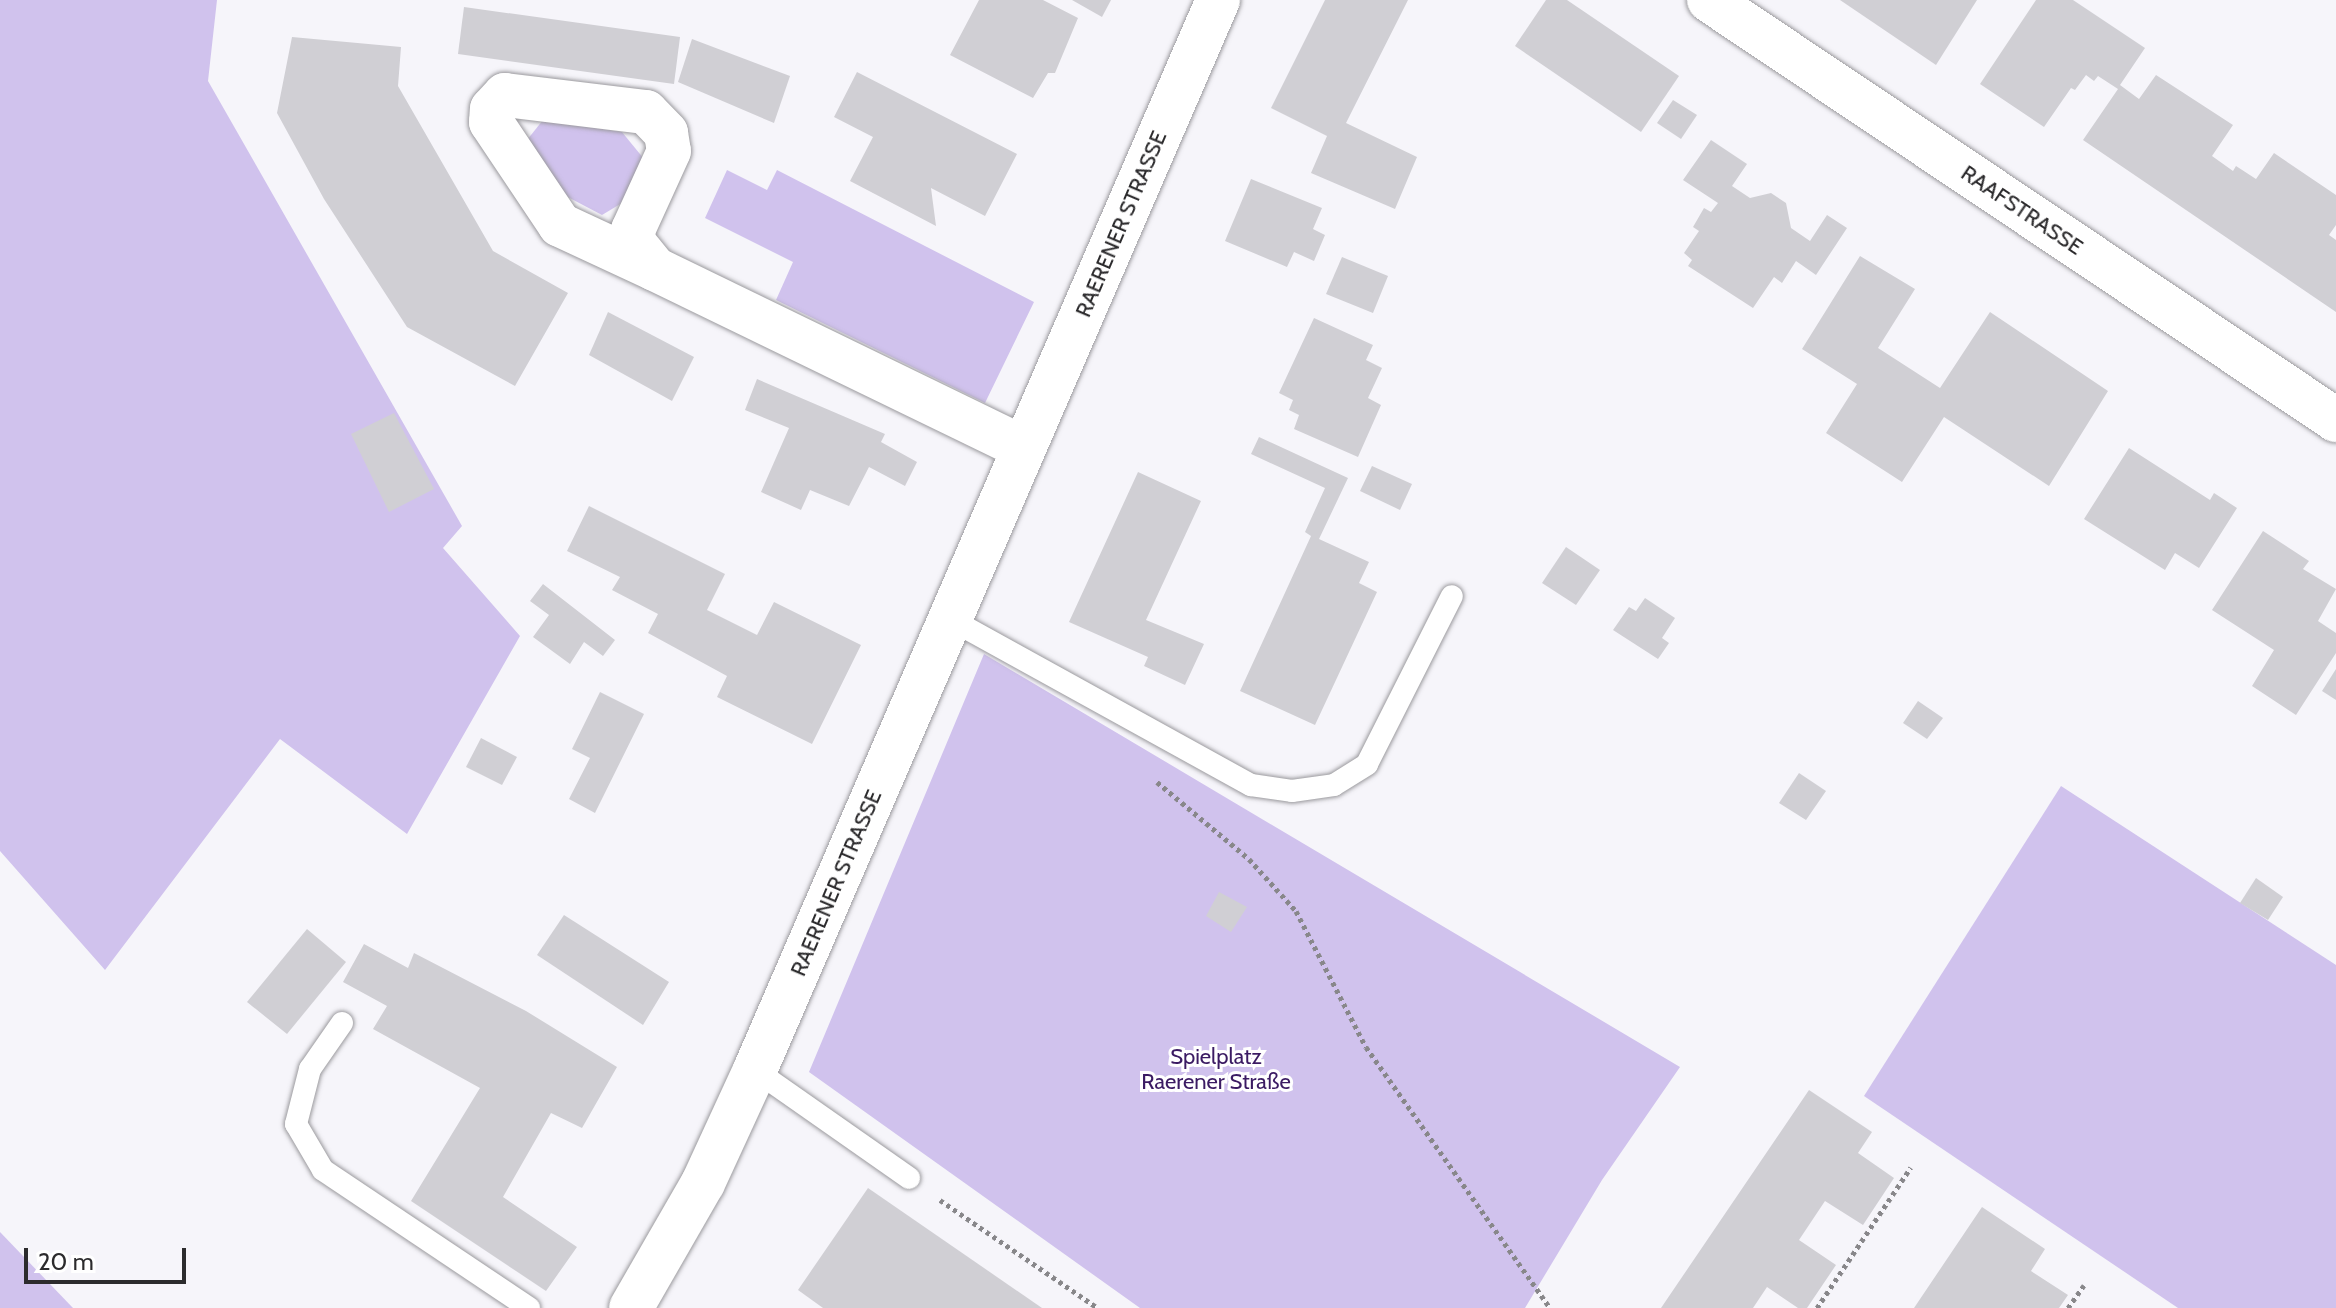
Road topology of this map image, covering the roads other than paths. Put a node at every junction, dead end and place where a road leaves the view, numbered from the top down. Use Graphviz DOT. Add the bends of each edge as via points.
graph roads {
  1 [pos="1218,0"];
  2 [pos="1709,0"];
  3 [pos="655,269"];
  4 [pos="2336,420"];
  5 [pos="1023,448"];
  6 [pos="1452,596"];
  7 [pos="950,619"];
  8 [pos="342,1023"];
  9 [pos="755,1070"];
  10 [pos="909,1178"];
  11 [pos="529,1308"];
  12 [pos="631,1308"];
  1 -- 5 [label="street, RAERENER STRASSE"];
  2 -- 4 [label="street, RAAFSTRASSE"];
  3 -- 3 [label="street" via="634,243 633,230 669,151 666,133 646,112 505,95 492,109 491,122 560,225"];
  3 -- 5 [label="street"];
  5 -- 7 [label="street, RAERENER STRASSE"];
  6 -- 7 [label="lane" via="1367,764 1334,785 1292,791 1251,785"];
  7 -- 9 [label="street, RAERENER STRASSE"];
  8 -- 11 [label="lane" via="310,1069 296,1124 323,1170"];
  9 -- 10 [label="lane"];
  9 -- 12 [label="street, RAERENER STRASSE" via="684,1220"];
}
